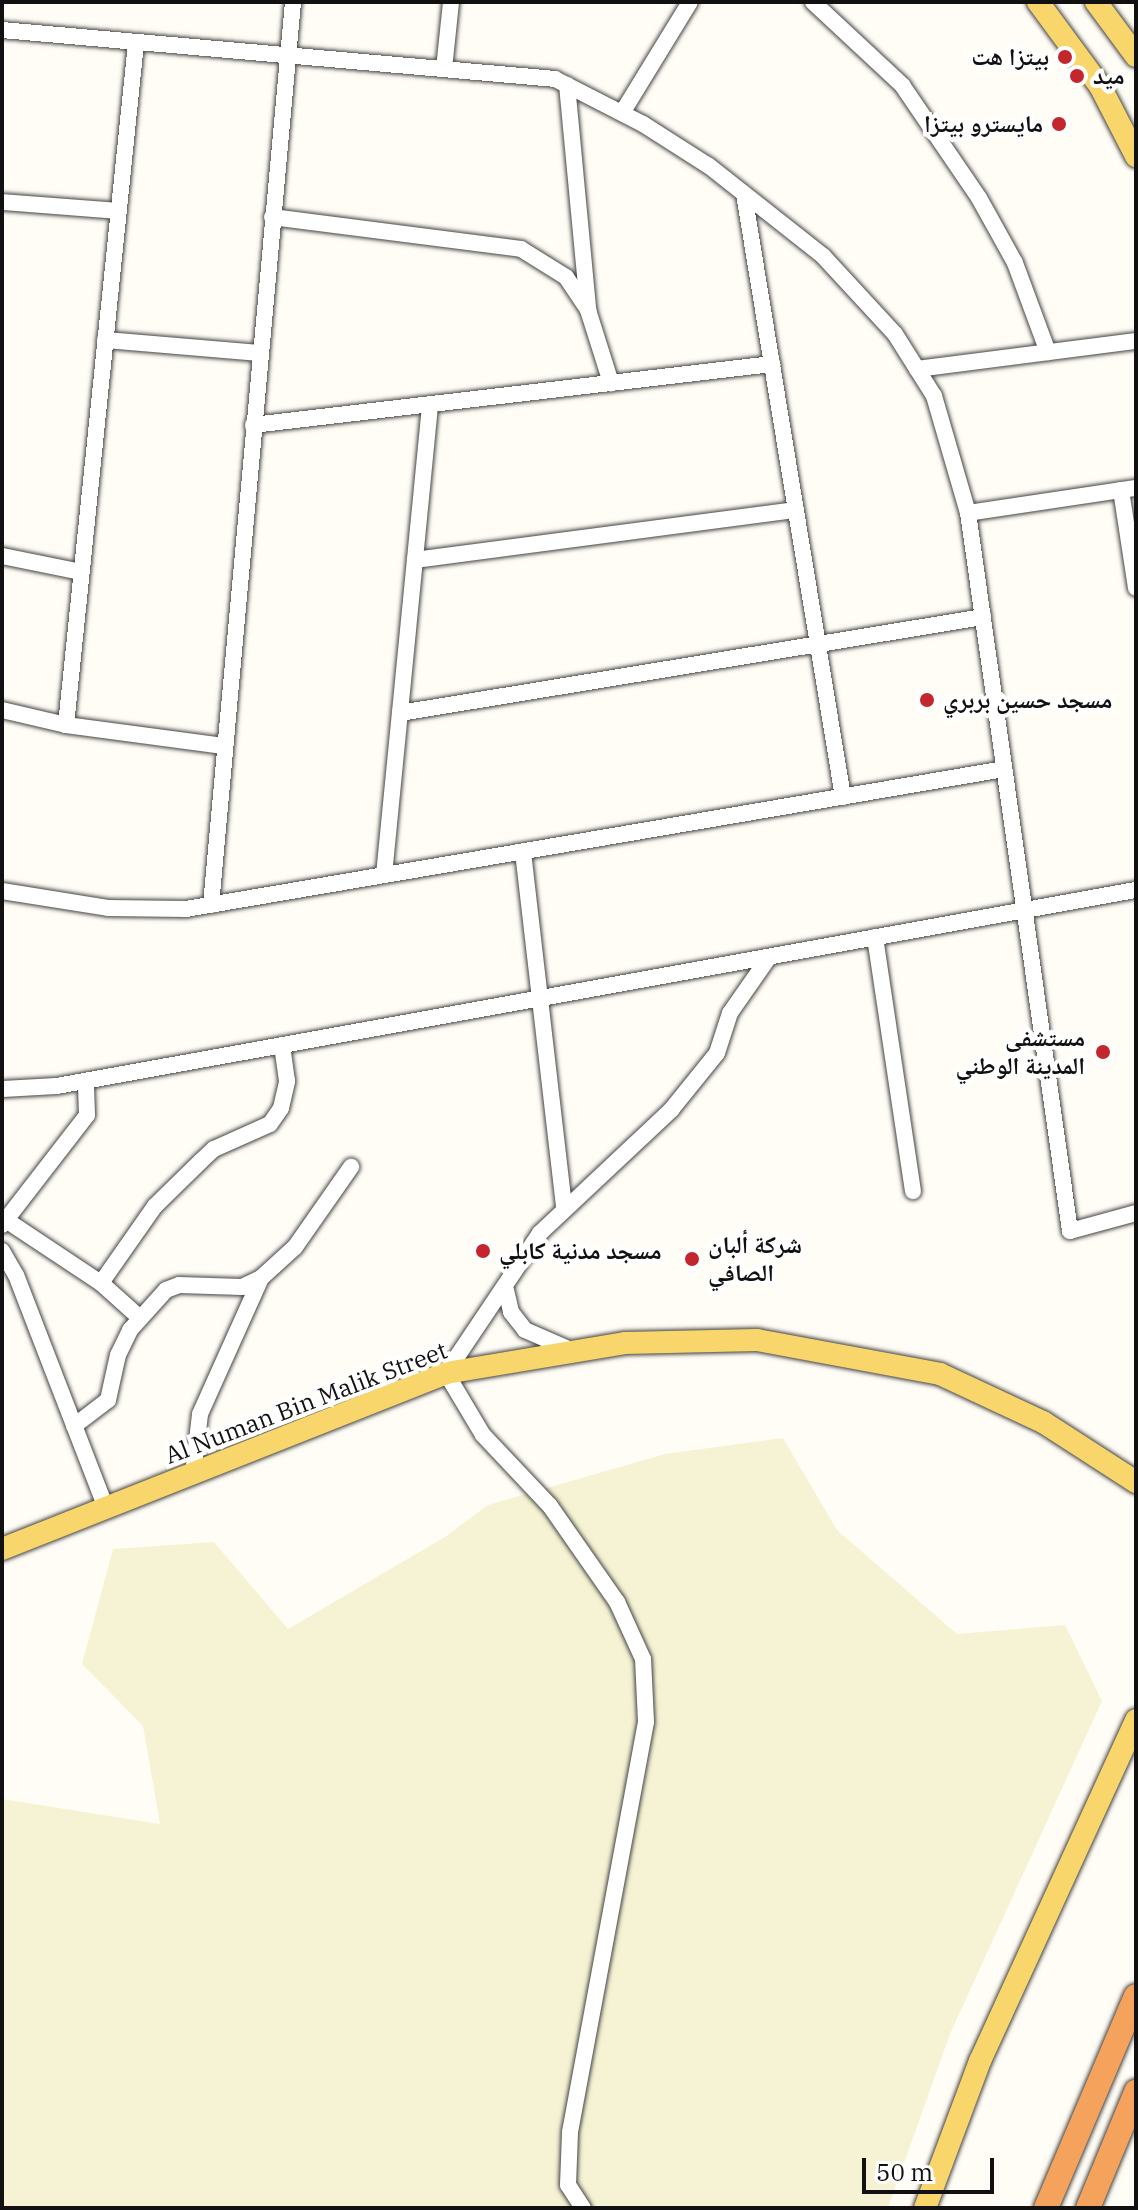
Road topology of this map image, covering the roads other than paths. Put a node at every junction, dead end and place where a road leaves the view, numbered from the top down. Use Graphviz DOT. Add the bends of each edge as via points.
graph roads {
  1 [pos="293,2"];
  2 [pos="451,2"];
  3 [pos="690,2"];
  4 [pos="813,2"];
  5 [pos="1038,2"];
  6 [pos="1096,2"];
  7 [pos="2,30"];
  8 [pos="136,43"];
  9 [pos="287,56"];
  10 [pos="1136,56"];
  11 [pos="444,69"];
  12 [pos="567,85"];
  13 [pos="622,113"];
  14 [pos="1136,156"];
  15 [pos="744,194"];
  16 [pos="2,202"];
  17 [pos="118,211"];
  18 [pos="272,217"];
  19 [pos="588,310"];
  20 [pos="105,340"];
  21 [pos="1136,341"];
  22 [pos="1048,352"];
  23 [pos="260,353"];
  24 [pos="772,364"];
  25 [pos="917,369"];
  26 [pos="611,383"];
  27 [pos="430,404"];
  28 [pos="253,425"];
  29 [pos="1128,489"];
  30 [pos="796,510"];
  31 [pos="968,513"];
  32 [pos="2,556"];
  33 [pos="415,560"];
  34 [pos="81,572"];
  35 [pos="1136,588"];
  36 [pos="983,617"];
  37 [pos="818,644"];
  38 [pos="2,710"];
  39 [pos="400,713"];
  40 [pos="66,725"];
  41 [pos="224,746"];
  42 [pos="1004,769"];
  43 [pos="843,797"];
  44 [pos="523,852"];
  45 [pos="384,875"];
  46 [pos="1136,890"];
  47 [pos="2,891"];
  48 [pos="211,905"];
  49 [pos="1024,910"];
  50 [pos="875,937"];
  51 [pos="769,957"];
  52 [pos="540,998"];
  53 [pos="282,1045"];
  54 [pos="86,1081"];
  55 [pos="2,1089"];
  56 [pos="351,1167"];
  57 [pos="913,1191"];
  58 [pos="564,1208"];
  59 [pos="1136,1213"];
  60 [pos="4,1223"];
  61 [pos="2,1251"];
  62 [pos="261,1278"];
  63 [pos="101,1283"];
  64 [pos="506,1290"];
  65 [pos="140,1318"];
  66 [pos="574,1352"];
  67 [pos="446,1373"];
  68 [pos="74,1426"];
  69 [pos="193,1474"];
  70 [pos="1136,1482"];
  71 [pos="106,1508"];
  72 [pos="2,1549"];
  73 [pos="1136,1720"];
  74 [pos="1136,1996"];
  75 [pos="1136,2092"];
  76 [pos="583,2208"];
  77 [pos="925,2208"];
  78 [pos="1046,2208"];
  79 [pos="1088,2208"];
  1 -- 9 [label="street"];
  2 -- 11 [label="street"];
  3 -- 13 [label="street"];
  4 -- 22 [label="street" via="902,85 979,198 1015,263"];
  5 -- 14 [label="main road" via="1100,86"];
  6 -- 10 [label="main road"];
  7 -- 8 [label="street"];
  8 -- 9 [label="street"];
  8 -- 17 [label="street"];
  9 -- 11 [label="street"];
  9 -- 18 [label="street"];
  11 -- 12 [label="street" via="555,79"];
  12 -- 13 [label="street"];
  12 -- 19 [label="street"];
  13 -- 15 [label="street"];
  15 -- 24 [label="street"];
  15 -- 25 [label="street" via="823,256 895,334"];
  16 -- 17 [label="street"];
  17 -- 20 [label="street"];
  18 -- 19 [label="street" via="521,249 566,277"];
  18 -- 23 [label="street"];
  19 -- 26 [label="street"];
  20 -- 23 [label="street"];
  20 -- 34 [label="street"];
  21 -- 22 [label="street"];
  22 -- 25 [label="street"];
  23 -- 28 [label="street"];
  24 -- 26 [label="street"];
  24 -- 30 [label="street"];
  25 -- 31 [label="street" via="934,396"];
  26 -- 27 [label="street"];
  27 -- 28 [label="street"];
  27 -- 33 [label="street"];
  28 -- 41 [label="street"];
  29 -- 31 [label="street"];
  29 -- 35 [label="street"];
  30 -- 33 [label="street"];
  30 -- 37 [label="street"];
  31 -- 36 [label="street"];
  32 -- 34 [label="street"];
  33 -- 39 [label="street"];
  34 -- 40 [label="street"];
  36 -- 37 [label="street"];
  36 -- 42 [label="street"];
  37 -- 39 [label="street"];
  37 -- 43 [label="street"];
  38 -- 40 [label="street"];
  39 -- 45 [label="street"];
  40 -- 41 [label="street"];
  41 -- 48 [label="street"];
  42 -- 43 [label="street"];
  42 -- 49 [label="street"];
  43 -- 44 [label="street"];
  44 -- 45 [label="street"];
  44 -- 52 [label="street"];
  45 -- 48 [label="street"];
  46 -- 49 [label="street"];
  47 -- 48 [label="street" via="108,908"];
  49 -- 50 [label="street"];
  49 -- 59 [label="street" via="1070,1231"];
  50 -- 51 [label="street"];
  50 -- 57 [label="street"];
  51 -- 52 [label="street"];
  51 -- 58 [label="street" via="730,1013 717,1053 671,1110"];
  52 -- 53 [label="street"];
  52 -- 58 [label="street"];
  53 -- 54 [label="street"];
  53 -- 63 [label="street" via="287,1081 281,1108 270,1124 214,1149 201,1161 155,1206"];
  54 -- 55 [label="street"];
  54 -- 60 [label="street" via="87,1115"];
  56 -- 62 [label="street" via="295,1247"];
  58 -- 64 [label="street" via="540,1233"];
  60 -- 63 [label="street"];
  61 -- 68 [label="street"];
  62 -- 65 [label="street" via="242,1287 179,1285 166,1290"];
  62 -- 69 [label="street" via="200,1414"];
  63 -- 65 [label="street"];
  64 -- 66 [label="street" via="511,1312 525,1330"];
  64 -- 67 [label="street"];
  65 -- 68 [label="street" via="118,1355 108,1400"];
  66 -- 67 [label="main road, Al Numan Bin Malik Street"];
  66 -- 70 [label="main road, Al Numan Bin Malik Street" via="625,1343 757,1340 940,1374 1043,1422"];
  67 -- 69 [label="main road, Al Numan Bin Malik Street"];
  67 -- 76 [label="street" via="483,1435 550,1506 617,1602 643,1659 646,1722 570,2132 568,2185"];
  68 -- 71 [label="street"];
  69 -- 71 [label="main road, Al Numan Bin Malik Street"];
  71 -- 72 [label="main road, Al Numan Bin Malik Street"];
  73 -- 77 [label="main road" via="980,2061"];
  74 -- 78 [label="highway"];
  75 -- 79 [label="highway"];
}
